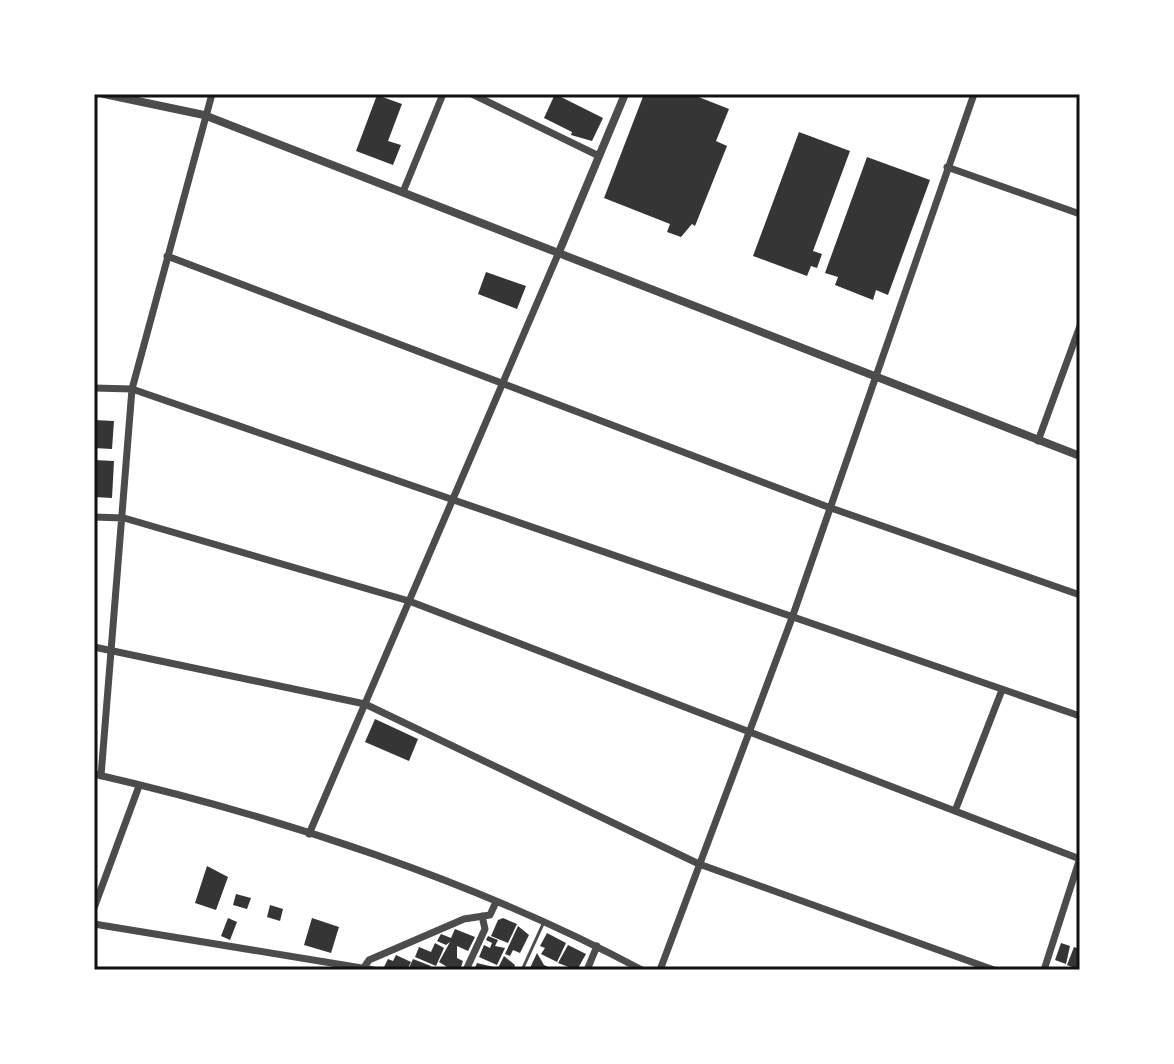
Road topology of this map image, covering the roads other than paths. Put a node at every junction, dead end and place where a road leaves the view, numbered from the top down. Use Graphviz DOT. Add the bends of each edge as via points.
graph roads {
  1 [pos="104,94"];
  2 [pos="212,94"];
  3 [pos="443,94"];
  4 [pos="472,94"];
  5 [pos="625,94"];
  6 [pos="974,94"];
  7 [pos="204,115"];
  8 [pos="599,156"];
  9 [pos="947,167"];
  10 [pos="403,192"];
  11 [pos="1080,214"];
  12 [pos="559,252"];
  13 [pos="167,256"];
  14 [pos="1080,326"];
  15 [pos="876,377"];
  16 [pos="501,383"];
  17 [pos="94,388"];
  18 [pos="132,389"];
  19 [pos="1038,441"];
  20 [pos="1080,456"];
  21 [pos="451,500"];
  22 [pos="828,507"];
  23 [pos="94,517"];
  24 [pos="124,518"];
  25 [pos="1080,595"];
  26 [pos="409,601"];
  27 [pos="792,618"];
  28 [pos="94,647"];
  29 [pos="112,649"];
  30 [pos="1002,690"];
  31 [pos="365,704"];
  32 [pos="1080,716"];
  33 [pos="747,734"];
  34 [pos="98,775"];
  35 [pos="139,786"];
  36 [pos="955,811"];
  37 [pos="309,834"];
  38 [pos="1080,858"];
  39 [pos="699,864"];
  40 [pos="496,902"];
  41 [pos="94,908"];
  42 [pos="482,916"];
  43 [pos="545,921"];
  44 [pos="94,924"];
  45 [pos="597,946"];
  46 [pos="365,966"];
  47 [pos="337,967"];
  48 [pos="374,970"];
  49 [pos="466,970"];
  50 [pos="522,970"];
  51 [pos="587,970"];
  52 [pos="642,970"];
  53 [pos="660,970"];
  54 [pos="994,970"];
  55 [pos="1044,970"];
  1 -- 7 [label="street"];
  2 -- 7 [label="street"];
  3 -- 10 [label="street"];
  4 -- 8 [label="street"];
  5 -- 8 [label="street"];
  6 -- 9 [label="street"];
  7 -- 10 [label="street"];
  7 -- 13 [label="street"];
  8 -- 12 [label="street"];
  9 -- 11 [label="street"];
  9 -- 15 [label="street"];
  10 -- 12 [label="street"];
  12 -- 15 [label="street"];
  12 -- 16 [label="street"];
  13 -- 16 [label="street"];
  13 -- 18 [label="street"];
  14 -- 19 [label="street"];
  15 -- 19 [label="street"];
  15 -- 22 [label="street"];
  16 -- 21 [label="street"];
  16 -- 22 [label="street"];
  17 -- 18 [label="street"];
  18 -- 21 [label="street"];
  18 -- 24 [label="street"];
  19 -- 20 [label="street"];
  21 -- 26 [label="street"];
  21 -- 27 [label="street"];
  22 -- 25 [label="street"];
  22 -- 27 [label="street"];
  23 -- 24 [label="street"];
  24 -- 26 [label="street"];
  24 -- 29 [label="street"];
  26 -- 31 [label="street"];
  26 -- 33 [label="street"];
  27 -- 30 [label="street"];
  27 -- 33 [label="street"];
  28 -- 29 [label="street"];
  29 -- 31 [label="street"];
  29 -- 34 [label="street"];
  30 -- 32 [label="street"];
  30 -- 36 [label="street"];
  31 -- 37 [label="street"];
  31 -- 39 [label="street"];
  33 -- 36 [label="street"];
  33 -- 39 [label="street"];
  34 -- 35 [label="street"];
  35 -- 37 [label="street"];
  35 -- 41 [label="street"];
  36 -- 38 [label="street"];
  37 -- 40 [label="street"];
  38 -- 55 [label="street"];
  39 -- 53 [label="street"];
  39 -- 54 [label="street"];
  40 -- 42 [label="street" via="490,915"];
  40 -- 43 [label="street"];
  42 -- 46 [label="street" via="430,933"];
  42 -- 49 [label="street" via="485,929"];
  43 -- 45 [label="street"];
  43 -- 50 [label="lane"];
  44 -- 47 [label="street"];
  45 -- 51 [label="street"];
  45 -- 52 [label="street"];
  46 -- 47 [label="street"];
  46 -- 48 [label="street"];
}
